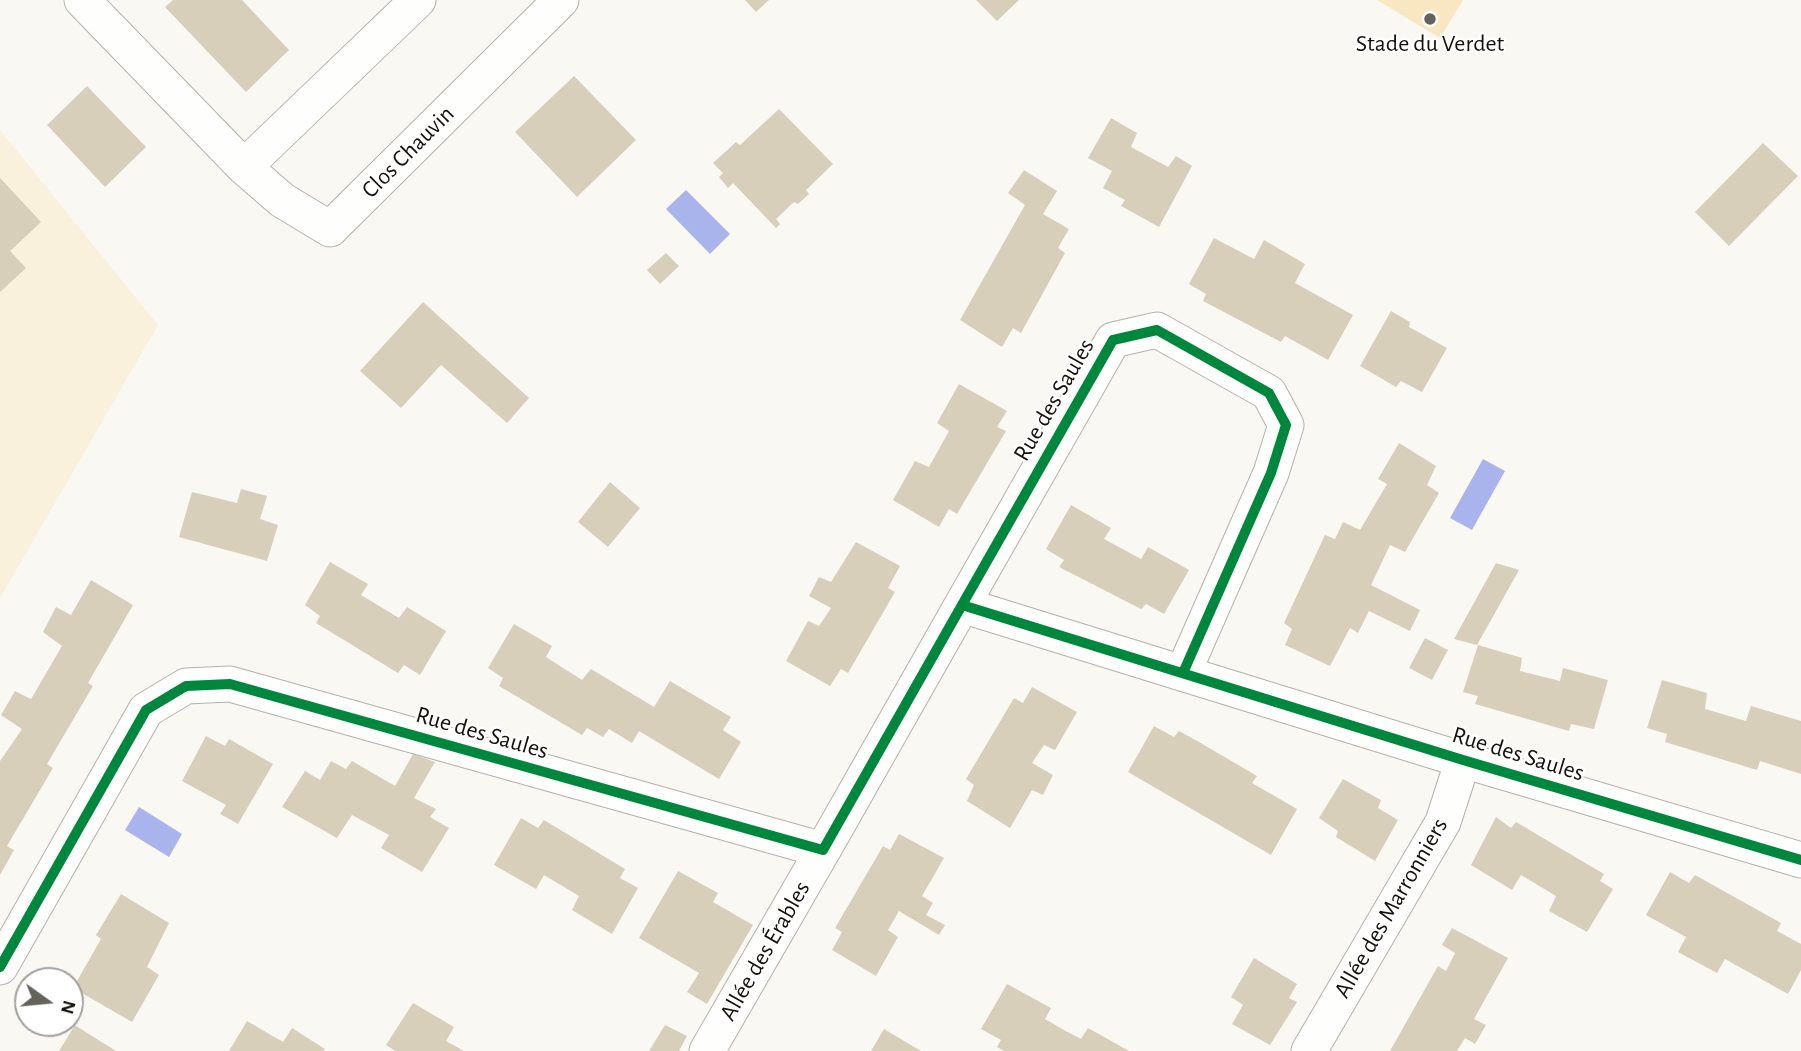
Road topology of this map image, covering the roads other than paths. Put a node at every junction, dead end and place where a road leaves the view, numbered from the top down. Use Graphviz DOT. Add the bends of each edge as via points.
graph roads {
  1 [pos="82,0"];
  2 [pos="418,0"];
  3 [pos="561,0"];
  4 [pos="244,167"];
  5 [pos="962,605"];
  6 [pos="1183,673"];
  7 [pos="1464,760"];
  8 [pos="823,850"];
  9 [pos="1801,860"];
  10 [pos="0,967"];
  11 [pos="707,1051"];
  12 [pos="1309,1051"];
  1 -- 4 [label="street, Clos Chauvin"];
  2 -- 4 [label="street"];
  3 -- 4 [label="street, Clos Chauvin" via="330,229 282,200"];
  5 -- 6 [label="street, Rue des Saules"];
  5 -- 6 [label="street, Rue des Saules" via="1113,340 1157,330 1269,393 1286,425 1271,473"];
  5 -- 8 [label="street, Rue des Saules"];
  6 -- 7 [label="street, Rue des Saules"];
  7 -- 9 [label="street, Rue des Saules"];
  7 -- 12 [label="street, Allée des Marronniers" via="1443,822"];
  8 -- 10 [label="street, Rue des Saules" via="230,684 186,686 146,710"];
  8 -- 11 [label="street, Allée des Érables"];
}
